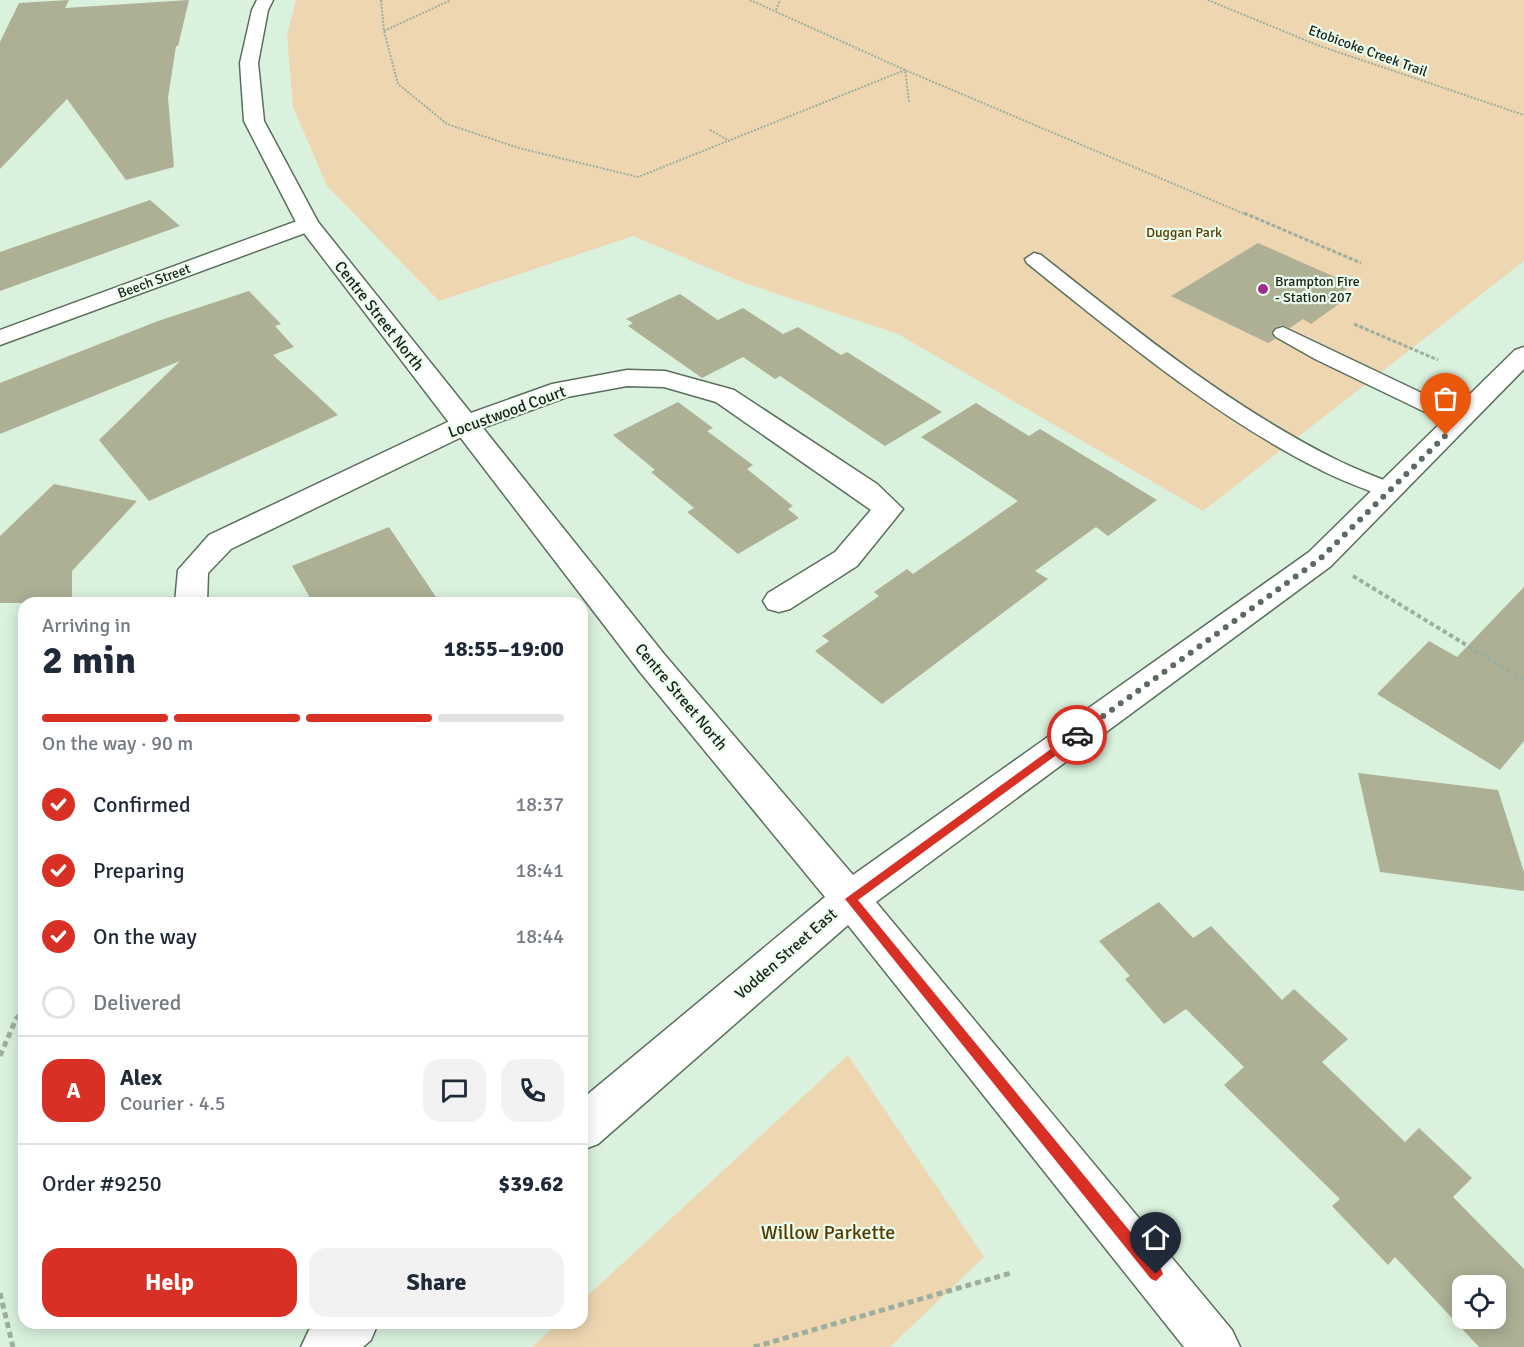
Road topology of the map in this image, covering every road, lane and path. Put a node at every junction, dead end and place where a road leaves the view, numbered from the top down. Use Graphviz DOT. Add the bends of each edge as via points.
graph roads {
  1 [pos="265,0"];
  2 [pos="381,0"];
  3 [pos="451,0"];
  4 [pos="750,0"];
  5 [pos="780,0"];
  6 [pos="1208,0"];
  7 [pos="776,10"];
  8 [pos="384,31"];
  9 [pos="905,70"];
  10 [pos="909,102"];
  11 [pos="1524,115"];
  12 [pos="710,130"];
  13 [pos="729,140"];
  14 [pos="308,224"];
  15 [pos="1034,259"];
  16 [pos="1361,263"];
  17 [pos="1354,324"];
  18 [pos="1283,333"];
  19 [pos="0,338"];
  20 [pos="1524,355"];
  21 [pos="1438,360"];
  22 [pos="1460,420"];
  23 [pos="464,425"];
  24 [pos="1390,491"];
  25 [pos="1320,559"];
  26 [pos="191,597"];
  27 [pos="779,601"];
  28 [pos="1524,681"];
  29 [pos="850,899"];
  30 [pos="18,1017"];
  31 [pos="0,1056"];
  32 [pos="588,1123"];
  33 [pos="1011,1273"];
  34 [pos="0,1293"];
  35 [pos="347,1329"];
  36 [pos="13,1347"];
  37 [pos="326,1347"];
  38 [pos="754,1347"];
  39 [pos="1215,1347"];
  1 -- 14 [label="street, Centre Street North" via="249,63 254,121"];
  2 -- 8 [label="path"];
  3 -- 8 [label="path"];
  4 -- 7 [label="path"];
  5 -- 7 [label="path"];
  6 -- 11 [label="path, Etobicoke Creek Trail" via="1317,45"];
  7 -- 9 [label="path"];
  8 -- 13 [label="path" via="398,84 447,123 519,148 638,177"];
  9 -- 10 [label="path"];
  9 -- 13 [label="path"];
  9 -- 16 [label="path"];
  12 -- 13 [label="path"];
  14 -- 19 [label="street, Beech Street"];
  14 -- 23 [label="street, Centre Street North"];
  15 -- 24 [label="lane" via="1154,354 1320,460"];
  17 -- 21 [label="path"];
  18 -- 22 [label="lane"];
  20 -- 22 [label="street, Vodden Street East"];
  22 -- 24 [label="street, Vodden Street East"];
  23 -- 26 [label="street, Locustwood Court" via="220,542 193,570"];
  23 -- 27 [label="street, Locustwood Court" via="561,390 627,378 665,379 725,396 867,490 888,509 846,559"];
  23 -- 29 [label="street, Centre Street North" via="652,663"];
  24 -- 25 [label="street, Vodden Street East"];
  25 -- 28 [label="path"];
  25 -- 29 [label="street, Vodden Street East"];
  29 -- 32 [label="street, Vodden Street East"];
  29 -- 39 [label="street, Centre Street North"];
  30 -- 31 [label="path"];
  33 -- 38 [label="path"];
  34 -- 36 [label="path"];
  35 -- 37 [label="street"];
}
